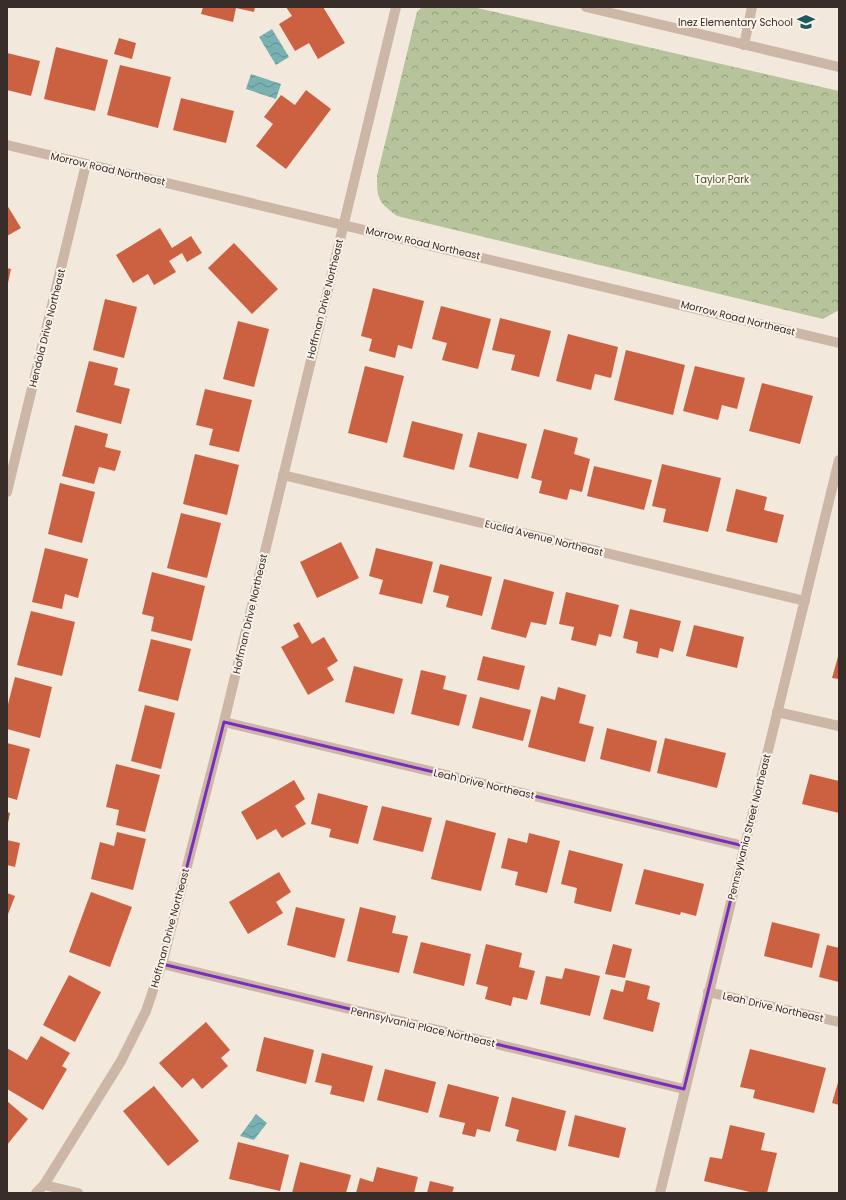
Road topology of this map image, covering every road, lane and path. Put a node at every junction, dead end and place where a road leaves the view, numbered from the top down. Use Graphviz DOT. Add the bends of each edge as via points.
graph roads {
  1 [pos="396,7"];
  2 [pos="586,7"];
  3 [pos="752,7"];
  4 [pos="744,44"];
  5 [pos="839,67"];
  6 [pos="7,145"];
  7 [pos="86,164"];
  8 [pos="344,224"];
  9 [pos="839,343"];
  10 [pos="839,460"];
  11 [pos="283,475"];
  12 [pos="7,492"];
  13 [pos="805,601"];
  14 [pos="777,712"];
  15 [pos="224,722"];
  16 [pos="839,726"];
  17 [pos="744,846"];
  18 [pos="162,964"];
  19 [pos="708,992"];
  20 [pos="839,1022"];
  21 [pos="684,1089"];
  22 [pos="44,1185"];
  23 [pos="36,1193"];
  24 [pos="78,1193"];
  25 [pos="660,1193"];
  1 -- 8 [label="street, Hoffman Drive Northeast"];
  2 -- 4 [label="street"];
  3 -- 4 [label="street"];
  4 -- 5 [label="street"];
  6 -- 7 [label="street, Morrow Road Northeast"];
  7 -- 8 [label="street, Morrow Road Northeast"];
  7 -- 12 [label="street, Hendola Drive Northeast"];
  8 -- 9 [label="street, Morrow Road Northeast"];
  8 -- 11 [label="street, Hoffman Drive Northeast"];
  10 -- 13 [label="street, Pennsylvania Street Northeast"];
  11 -- 13 [label="street, Euclid Avenue Northeast"];
  11 -- 15 [label="street, Hoffman Drive Northeast"];
  13 -- 14 [label="street, Pennsylvania Street Northeast"];
  14 -- 16 [label="street"];
  14 -- 17 [label="street, Pennsylvania Street Northeast"];
  15 -- 17 [label="street, Leah Drive Northeast"];
  15 -- 18 [label="street, Hoffman Drive Northeast"];
  17 -- 19 [label="street, Pennsylvania Street Northeast"];
  18 -- 21 [label="street, Pennsylvania Place Northeast"];
  18 -- 22 [label="street, Hoffman Drive Northeast" via="146,1011 121,1061"];
  19 -- 20 [label="street, Leah Drive Northeast"];
  19 -- 21 [label="street, Pennsylvania Street Northeast"];
  21 -- 25 [label="street, Pennsylvania Street Northeast"];
  22 -- 23 [label="street, Hoffman Drive Northeast"];
  22 -- 24 [label="street"];
}
